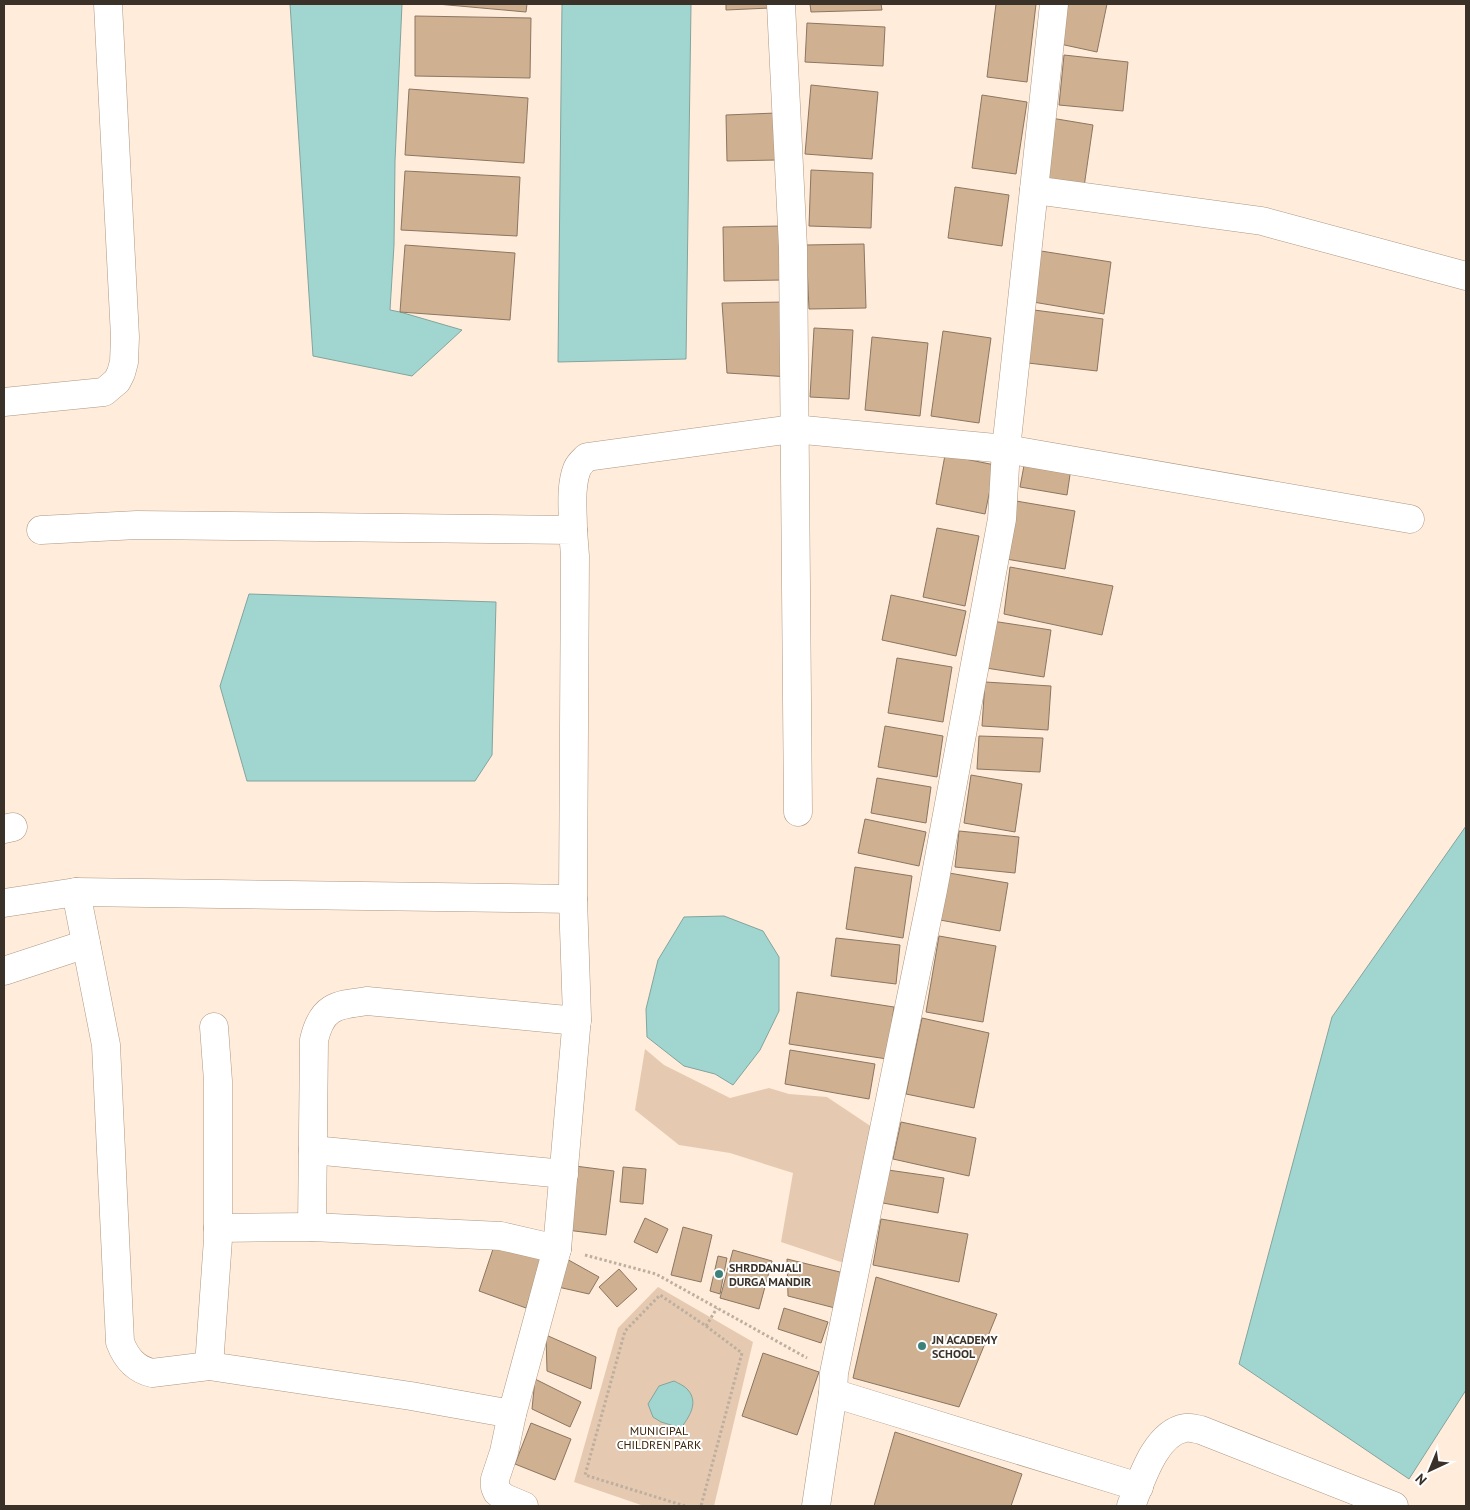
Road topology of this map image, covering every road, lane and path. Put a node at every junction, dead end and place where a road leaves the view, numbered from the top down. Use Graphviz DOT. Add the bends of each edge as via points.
graph roads {
  1 [pos="108,4"];
  2 [pos="781,4"];
  3 [pos="1054,4"];
  4 [pos="1034,190"];
  5 [pos="1466,276"];
  6 [pos="4,402"];
  7 [pos="793,429"];
  8 [pos="1006,449"];
  9 [pos="1410,519"];
  10 [pos="41,530"];
  11 [pos="573,530"];
  12 [pos="798,812"];
  13 [pos="76,892"];
  14 [pos="573,899"];
  15 [pos="4,903"];
  16 [pos="86,944"];
  17 [pos="4,971"];
  18 [pos="577,1021"];
  19 [pos="214,1027"];
  20 [pos="313,1150"];
  21 [pos="564,1174"];
  22 [pos="312,1227"];
  23 [pos="218,1228"];
  24 [pos="557,1249"];
  25 [pos="718,1308"];
  26 [pos="706,1326"];
  27 [pos="209,1366"];
  28 [pos="833,1383"];
  29 [pos="512,1414"];
  30 [pos="1135,1497"];
  31 [pos="524,1506"];
  32 [pos="685,1506"];
  33 [pos="701,1506"];
  34 [pos="816,1506"];
  35 [pos="1394,1506"];
  1 -- 6 [label="street" via="124,337 122,368 117,381 104,392"];
  2 -- 7 [label="street" via="793,248"];
  3 -- 4 [label="street"];
  4 -- 5 [label="street" via="1262,221"];
  4 -- 8 [label="street"];
  7 -- 8 [label="street"];
  7 -- 11 [label="street" via="587,457 577,469"];
  7 -- 12 [label="street"];
  8 -- 9 [label="street"];
  8 -- 28 [label="street" via="1002,519 932,890"];
  10 -- 11 [label="street" via="137,525"];
  11 -- 14 [label="street"];
  13 -- 14 [label="street"];
  13 -- 15 [label="street"];
  13 -- 16 [label="street"];
  14 -- 18 [label="street"];
  16 -- 17 [label="street"];
  16 -- 27 [label="street" via="106,1045 120,1342 134,1365 152,1374"];
  18 -- 20 [label="street" via="367,1001 330,1009 318,1024 314,1040"];
  18 -- 21 [label="street"];
  19 -- 23 [label="street" via="218,1081"];
  20 -- 21 [label="street"];
  20 -- 22 [label="street"];
  21 -- 24 [label="street"];
  22 -- 23 [label="street"];
  22 -- 24 [label="street" via="501,1236"];
  23 -- 27 [label="street"];
  24 -- 25 [label="path" via="656,1274"];
  24 -- 29 [label="street"];
  25 -- 26 [label="path"];
  25 -- 28 [label="path"];
  26 -- 32 [label="path" via="660,1295 625,1331 585,1475"];
  26 -- 33 [label="path" via="742,1353"];
  27 -- 29 [label="street"];
  28 -- 30 [label="street"];
  28 -- 34 [label="street"];
  29 -- 31 [label="street" via="495,1487 505,1498"];
  30 -- 35 [label="street" via="1162,1440 1186,1427 1201,1430"];
}
